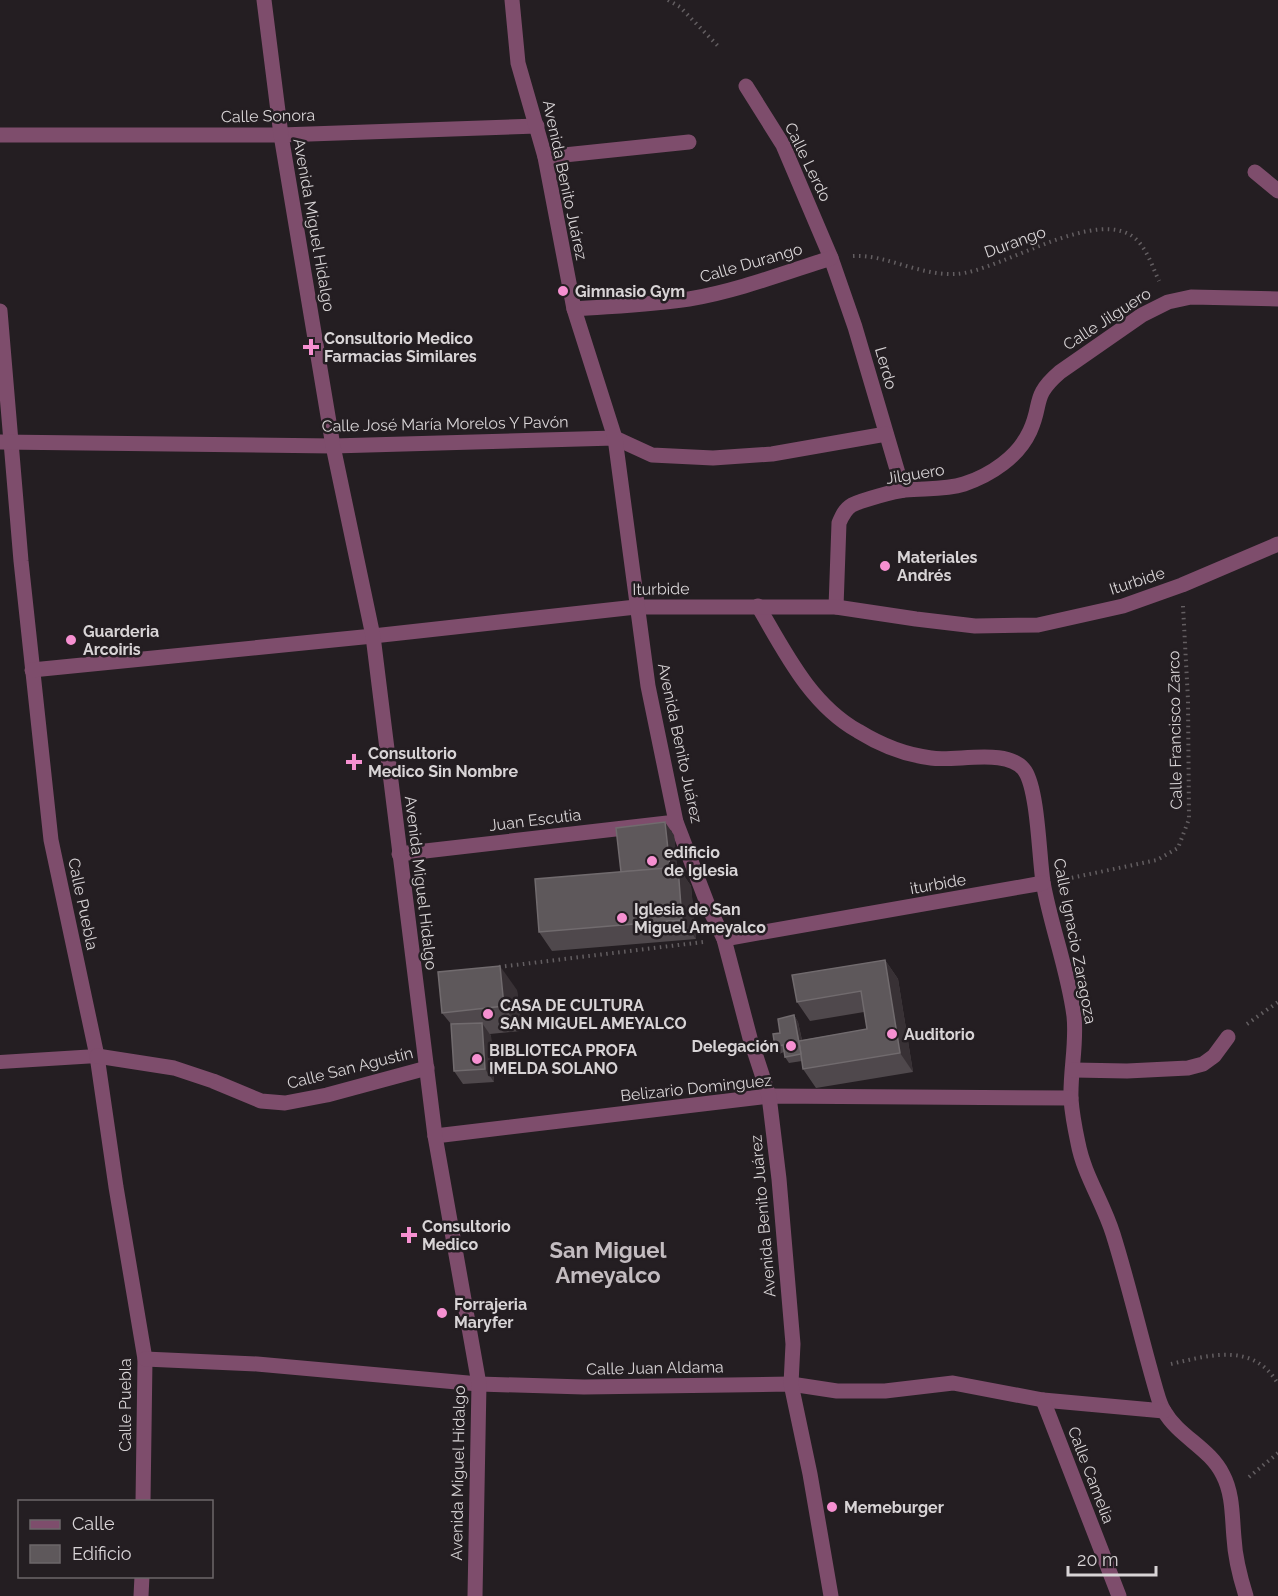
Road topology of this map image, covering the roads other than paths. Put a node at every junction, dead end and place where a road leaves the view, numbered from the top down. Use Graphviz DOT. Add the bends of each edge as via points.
graph roads {
  1 [pos="264,0"];
  2 [pos="512,0"];
  3 [pos="746,86"];
  4 [pos="537,126"];
  5 [pos="0,135"];
  6 [pos="281,135"];
  7 [pos="689,142"];
  8 [pos="545,157"];
  9 [pos="1255,171"];
  10 [pos="1278,191"];
  11 [pos="831,258"];
  12 [pos="1278,299"];
  13 [pos="574,309"];
  14 [pos="0,311"];
  15 [pos="1039,394"];
  16 [pos="886,434"];
  17 [pos="615,438"];
  18 [pos="6,442"];
  19 [pos="333,446"];
  20 [pos="903,490"];
  21 [pos="1278,543"];
  22 [pos="758,606"];
  23 [pos="636,607"];
  24 [pos="836,607"];
  25 [pos="373,636"];
  26 [pos="32,670"];
  27 [pos="676,822"];
  28 [pos="399,854"];
  29 [pos="1043,883"];
  30 [pos="724,939"];
  31 [pos="1228,1037"];
  32 [pos="97,1056"];
  33 [pos="0,1062"];
  34 [pos="427,1068"];
  35 [pos="1074,1070"];
  36 [pos="769,1096"];
  37 [pos="1071,1098"];
  38 [pos="435,1137"];
  39 [pos="145,1359"];
  40 [pos="479,1384"];
  41 [pos="791,1384"];
  42 [pos="1043,1400"];
  43 [pos="1164,1411"];
  44 [pos="143,1500"];
  45 [pos="142,1578"];
  46 [pos="141,1596"];
  47 [pos="475,1596"];
  48 [pos="831,1596"];
  49 [pos="1119,1596"];
  50 [pos="1246,1596"];
  1 -- 6 [label="street, Avenida Miguel Hidalgo"];
  2 -- 4 [label="street, Avenida Benito Juárez" via="518,63"];
  3 -- 11 [label="street, Calle Lerdo" via="783,145"];
  4 -- 6 [label="street, Calle Sonora"];
  4 -- 8 [label="street, Avenida Benito Juárez"];
  5 -- 6 [label="street, Calle Sonora"];
  6 -- 19 [label="street, Avenida Miguel Hidalgo"];
  7 -- 8 [label="street"];
  8 -- 13 [label="street, Avenida Benito Juárez"];
  9 -- 10 [label="street"];
  11 -- 13 [label="street, Calle Durango" via="691,298"];
  11 -- 16 [label="street, Lerdo"];
  12 -- 15 [label="street, Calle Jilguero" via="1191,297 1168,302 1142,315 1060,372"];
  13 -- 17 [label="street, Avenida Benito Juárez"];
  14 -- 18 [label="street, Calle Puebla"];
  15 -- 20 [label="street, Jilguero" via="1031,429 1019,451 991,472 964,484"];
  16 -- 17 [label="street, Calle José María Morelos Y Pavón" via="772,454 713,458 652,455"];
  16 -- 20 [label="street, Lerdo"];
  17 -- 19 [label="street, Calle José María Morelos Y Pavón"];
  17 -- 23 [label="street, Avenida Benito Juárez"];
  18 -- 19 [label="street, Calle José María Morelos Y Pavón"];
  18 -- 26 [label="street, Calle Puebla"];
  19 -- 25 [label="street, Avenida Miguel Hidalgo"];
  20 -- 24 [label="street, Jilguero" via="853,505 843,513 839,523"];
  21 -- 24 [label="street, Iturbide" via="1123,606 1038,625 975,626"];
  22 -- 23 [label="street, Iturbide"];
  22 -- 24 [label="street, Iturbide"];
  22 -- 29 [label="street, Calle Ignacio Zaragoza" via="795,670 833,714 858,732 932,759 996,758 1012,760 1024,770 1032,791"];
  23 -- 25 [label="street, Iturbide"];
  23 -- 27 [label="street, Avenida Benito Juárez"];
  25 -- 26 [label="street, Iturbide"];
  25 -- 28 [label="street, Avenida Miguel Hidalgo"];
  26 -- 32 [label="street, Calle Puebla" via="51,840"];
  27 -- 28 [label="street, Juan Escutia"];
  27 -- 30 [label="street, Avenida Benito Juárez"];
  28 -- 34 [label="street, Avenida Miguel Hidalgo"];
  29 -- 30 [label="street, iturbide"];
  29 -- 35 [label="street, Calle Ignacio Zaragoza" via="1068,980 1074,1018"];
  30 -- 36 [label="street, Avenida Benito Juárez"];
  31 -- 35 [label="street" via="1214,1056 1188,1068"];
  32 -- 33 [label="lane, Calle San Agustín"];
  32 -- 34 [label="street, Calle San Agustín" via="174,1068 261,1101 285,1103"];
  32 -- 39 [label="street, Calle Puebla"];
  34 -- 38 [label="street, Avenida Miguel Hidalgo"];
  35 -- 37 [label="street, Calle Ignacio Zaragoza"];
  36 -- 37 [label="street, Belizario Dominguez"];
  36 -- 38 [label="street, Belizario Dominguez"];
  36 -- 41 [label="street, Avenida Benito Juárez" via="792,1332"];
  37 -- 43 [label="street, Calle Ignacio Zaragoza" via="1084,1165 1113,1233"];
  38 -- 40 [label="street, Avenida Miguel Hidalgo"];
  39 -- 40 [label="street, Calle Juan Aldama" via="258,1364"];
  39 -- 44 [label="street, Calle Puebla"];
  40 -- 41 [label="street, Calle Juan Aldama"];
  40 -- 47 [label="street, Avenida Miguel Hidalgo"];
  41 -- 42 [label="street, Calle Juan Aldama" via="837,1391 885,1391 953,1383"];
  41 -- 48 [label="street, Avenida Benito Juárez"];
  42 -- 43 [label="street, Calle Juan Aldama"];
  42 -- 49 [label="street, Calle Camelia"];
  43 -- 50 [label="street, Calle Ignacio Zaragoza" via="1212,1457 1224,1475"];
  45 -- 46 [label="street"];
}
